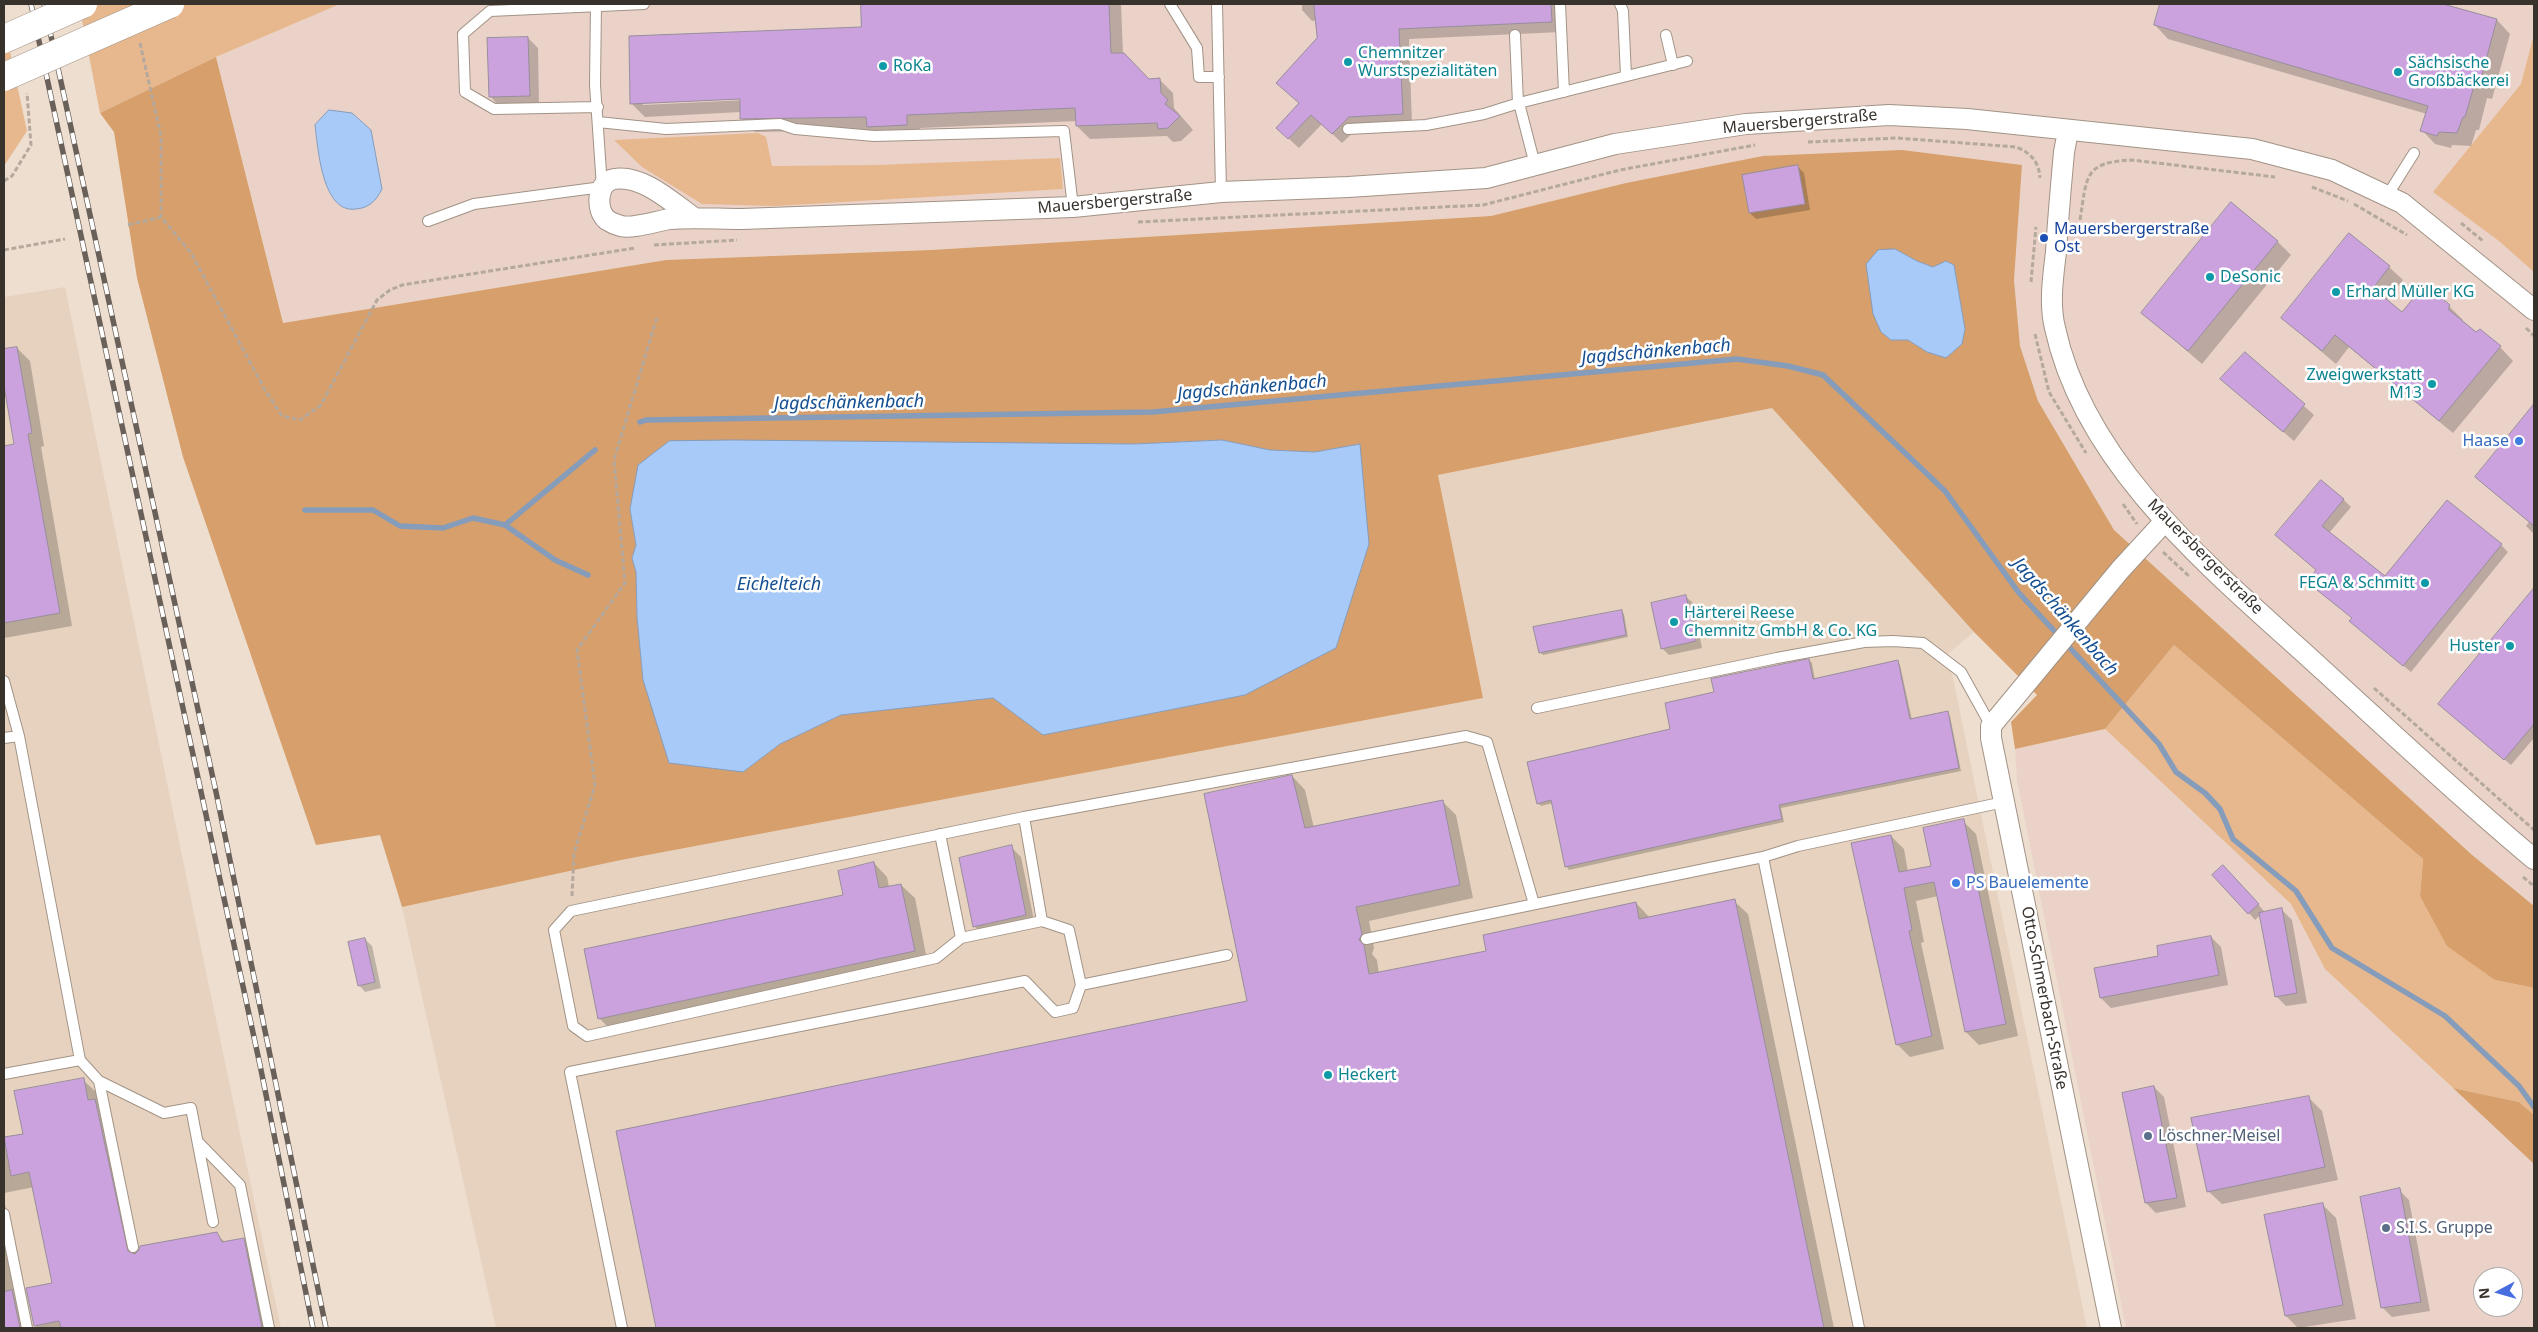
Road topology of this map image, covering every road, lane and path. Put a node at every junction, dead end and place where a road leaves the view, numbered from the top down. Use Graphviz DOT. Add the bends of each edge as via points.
graph roads {
  1 [pos="83,4"];
  2 [pos="170,4"];
  3 [pos="644,4"];
  4 [pos="1170,4"];
  5 [pos="1218,4"];
  6 [pos="1560,4"];
  7 [pos="1620,4"];
  8 [pos="596,5"];
  9 [pos="1515,34"];
  10 [pos="1666,35"];
  11 [pos="4,39"];
  12 [pos="140,41"];
  13 [pos="1687,61"];
  14 [pos="1672,65"];
  15 [pos="1626,76"];
  16 [pos="1219,77"];
  17 [pos="4,78"];
  18 [pos="1564,92"];
  19 [pos="1518,103"];
  20 [pos="598,107"];
  21 [pos="598,122"];
  22 [pos="1348,129"];
  23 [pos="2068,131"];
  24 [pos="1798,142"];
  25 [pos="1759,144"];
  26 [pos="2414,153"];
  27 [pos="1534,163"];
  28 [pos="2278,177"];
  29 [pos="2041,184"];
  30 [pos="2304,185"];
  31 [pos="602,187"];
  32 [pos="1221,192"];
  33 [pos="2387,196"];
  34 [pos="1073,207"];
  35 [pos="161,218"];
  36 [pos="694,218"];
  37 [pos="2037,220"];
  38 [pos="428,221"];
  39 [pos="1135,222"];
  40 [pos="2460,222"];
  41 [pos="128,225"];
  42 [pos="2079,230"];
  43 [pos="2413,238"];
  44 [pos="64,239"];
  45 [pos="738,240"];
  46 [pos="2487,244"];
  47 [pos="648,245"];
  48 [pos="638,247"];
  49 [pos="4,250"];
  50 [pos="2032,285"];
  51 [pos="657,317"];
  52 [pos="2528,318"];
  53 [pos="2034,332"];
  54 [pos="2534,336"];
  55 [pos="2087,455"];
  56 [pos="2120,500"];
  57 [pos="2165,521"];
  58 [pos="2149,539"];
  59 [pos="2192,579"];
  60 [pos="4,681"];
  61 [pos="2370,684"];
  62 [pos="1537,708"];
  63 [pos="1991,726"];
  64 [pos="19,736"];
  65 [pos="4,738"];
  66 [pos="2004,802"];
  67 [pos="1024,817"];
  68 [pos="2534,831"];
  69 [pos="940,834"];
  70 [pos="1763,857"];
  71 [pos="2534,859"];
  72 [pos="2521,875"];
  73 [pos="2534,886"];
  74 [pos="1534,904"];
  75 [pos="571,911"];
  76 [pos="1042,921"];
  77 [pos="962,938"];
  78 [pos="1366,939"];
  79 [pos="1227,955"];
  80 [pos="1081,985"];
  81 [pos="80,1060"];
  82 [pos="4,1074"];
  83 [pos="99,1081"];
  84 [pos="197,1141"];
  85 [pos="4,1214"];
  86 [pos="213,1222"];
  87 [pos="134,1247"];
  88 [pos="27,1328"];
  89 [pos="269,1328"];
  90 [pos="622,1328"];
  91 [pos="1859,1328"];
  92 [pos="2111,1328"];
  1 -- 11 [label="highway, bridge"];
  2 -- 17 [label="highway, bridge"];
  3 -- 8 [label="lane"];
  4 -- 16 [label="lane" via="1197,48 1199,77"];
  5 -- 16 [label="lane"];
  6 -- 18 [label="lane"];
  7 -- 15 [label="lane"];
  8 -- 20 [label="lane" via="595,86"];
  8 -- 20 [label="lane" via="490,12 463,34 465,92 494,109"];
  9 -- 19 [label="lane"];
  10 -- 14 [label="lane"];
  12 -- 35 [label="path" via="161,136"];
  13 -- 14 [label="lane"];
  14 -- 15 [label="lane"];
  15 -- 18 [label="lane"];
  16 -- 32 [label="lane"];
  18 -- 19 [label="lane"];
  19 -- 22 [label="lane" via="1484,114 1426,125"];
  19 -- 27 [label="lane"];
  20 -- 21 [label="lane"];
  21 -- 31 [label="lane"];
  21 -- 34 [label="lane" via="666,129 780,124 795,129 874,136 1064,131"];
  23 -- 27 [label="street, Mauersbergerstraße" via="1890,115 1746,124 1616,144"];
  23 -- 33 [label="street, Mauersbergerstraße" via="2252,149 2332,170"];
  23 -- 57 [label="street, Mauersbergerstraße" via="2052,292 2054,326 2078,400 2103,441"];
  24 -- 29 [label="path" via="1897,138 2016,147 2035,159"];
  25 -- 39 [label="path" via="1620,170 1483,205"];
  26 -- 33 [label="lane"];
  27 -- 32 [label="street, Mauersbergerstraße" via="1486,178"];
  28 -- 42 [label="path" via="2132,160 2099,164 2086,183"];
  30 -- 43 [label="path" via="2351,203"];
  31 -- 36 [label="street" via="616,179 645,186"];
  31 -- 36 [label="street, Mauersbergerstraße" via="600,210 606,219 622,226"];
  31 -- 38 [label="lane" via="474,204"];
  32 -- 34 [label="street, Mauersbergerstraße"];
  33 -- 52 [label="street, Mauersbergerstraße" via="2402,203"];
  34 -- 36 [label="street, Mauersbergerstraße"];
  35 -- 41 [label="path"];
  35 -- 48 [label="path" via="191,253 282,416 300,420 321,405 377,300 390,290 402,285"];
  37 -- 50 [label="path"];
  40 -- 46 [label="path"];
  44 -- 49 [label="path"];
  45 -- 47 [label="path"];
  51 -- 75 [label="path" via="614,460 625,583 577,650 595,785 574,853"];
  52 -- 54 [label="path"];
  53 -- 55 [label="path" via="2049,392"];
  56 -- 58 [label="path"];
  57 -- 58 [label="street"];
  57 -- 71 [label="street, Mauersbergerstraße" via="2476,811"];
  58 -- 59 [label="path"];
  58 -- 63 [label="street"];
  60 -- 64 [label="lane"];
  61 -- 68 [label="path"];
  62 -- 63 [label="lane" via="1864,642 1893,641 1923,643 1961,672"];
  63 -- 66 [label="street, Otto-Schmerbach-Straße"];
  64 -- 65 [label="lane"];
  64 -- 81 [label="lane"];
  66 -- 70 [label="lane" via="1798,846"];
  66 -- 92 [label="street, Otto-Schmerbach-Straße"];
  67 -- 69 [label="lane"];
  67 -- 74 [label="lane" via="1466,736 1486,742"];
  67 -- 76 [label="lane"];
  69 -- 75 [label="lane"];
  69 -- 77 [label="lane"];
  70 -- 74 [label="lane"];
  70 -- 91 [label="lane"];
  72 -- 73 [label="path"];
  74 -- 78 [label="lane"];
  75 -- 77 [label="lane" via="554,930 572,1026 587,1036 936,958"];
  76 -- 77 [label="lane"];
  76 -- 80 [label="lane" via="1068,930"];
  79 -- 80 [label="lane"];
  80 -- 90 [label="lane" via="1073,1008 1055,1012 1025,981 570,1072"];
  81 -- 82 [label="lane"];
  81 -- 83 [label="lane"];
  83 -- 84 [label="lane" via="164,1113 190,1108"];
  83 -- 87 [label="lane"];
  84 -- 86 [label="lane"];
  84 -- 89 [label="lane" via="240,1185"];
  85 -- 88 [label="lane"];
}
